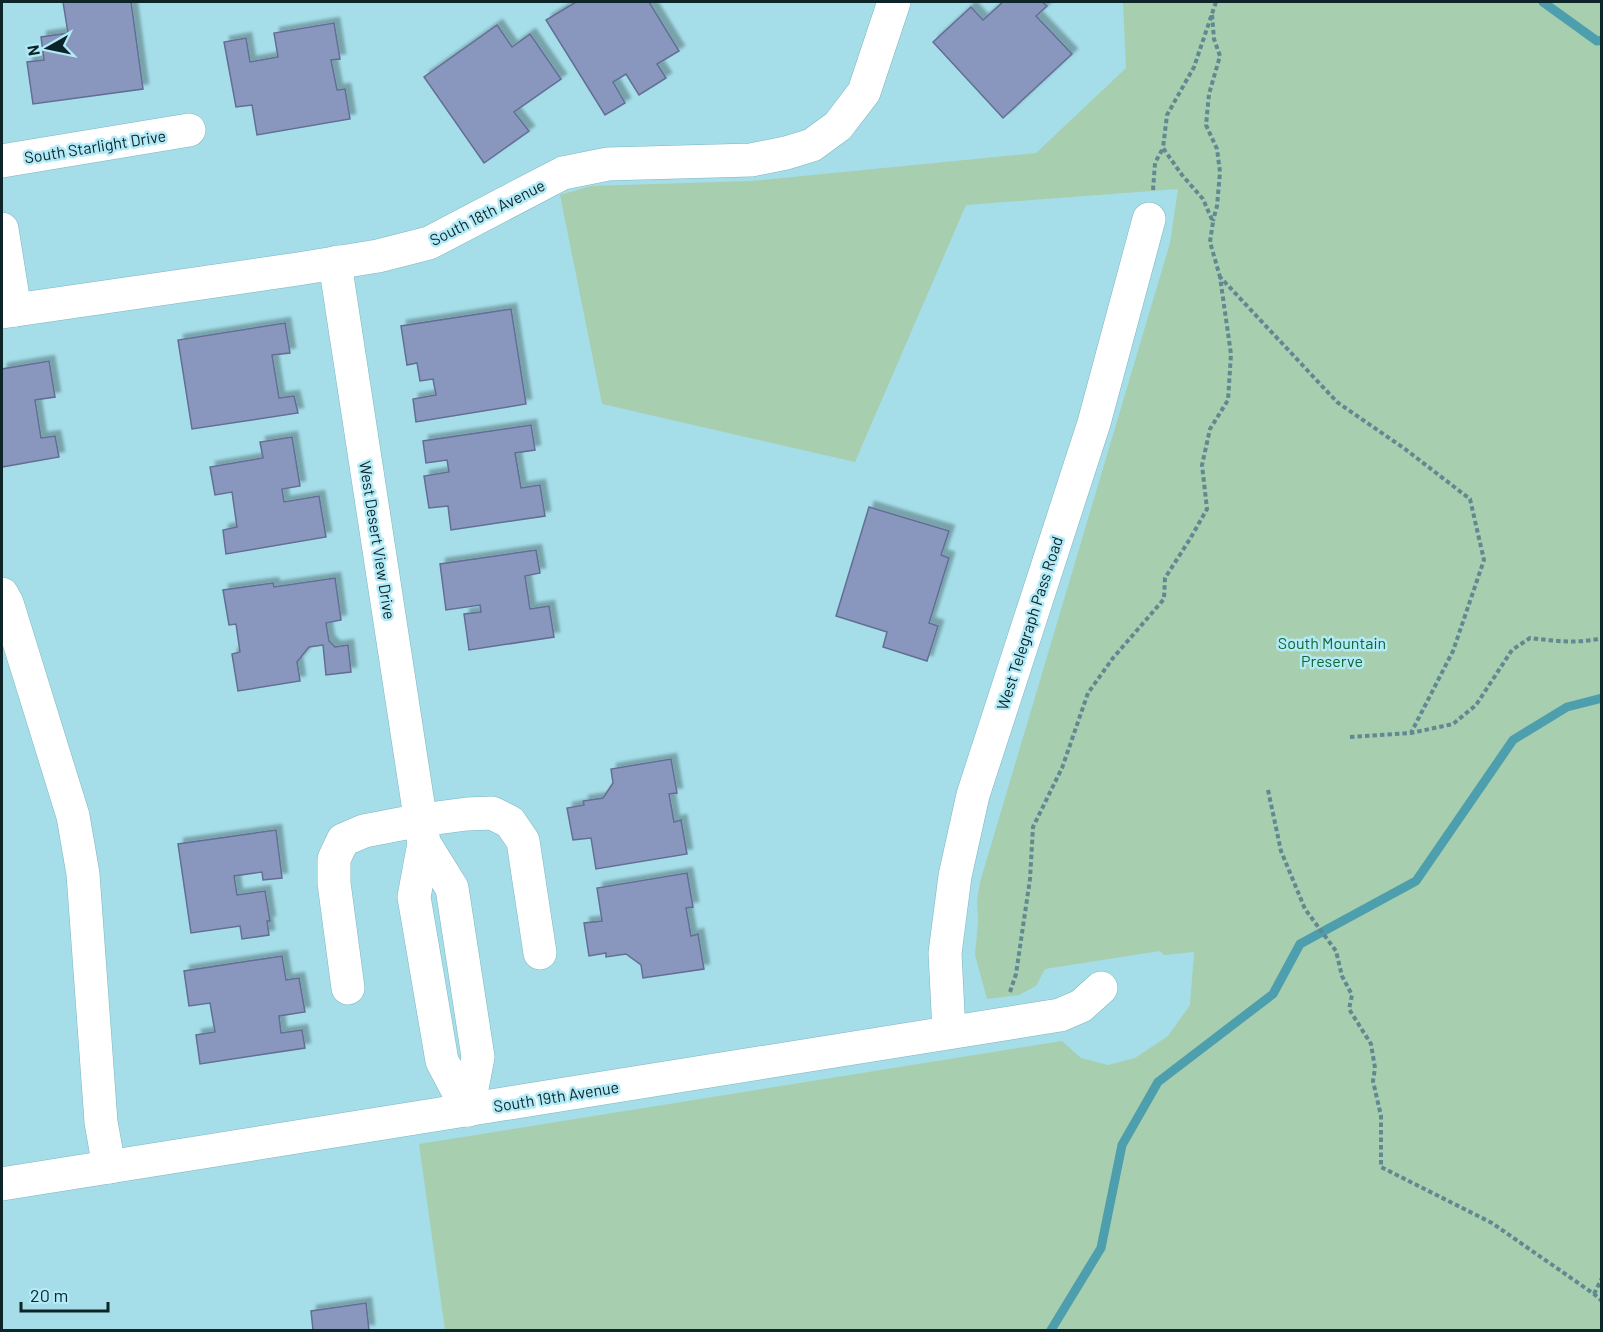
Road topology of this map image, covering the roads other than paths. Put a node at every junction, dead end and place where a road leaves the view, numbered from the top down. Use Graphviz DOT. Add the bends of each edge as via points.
graph roads {
  1 [pos="893,6"];
  2 [pos="189,130"];
  3 [pos="2,161"];
  4 [pos="1149,219"];
  5 [pos="2,229"];
  6 [pos="338,262"];
  7 [pos="8,311"];
  8 [pos="2,594"];
  9 [pos="423,831"];
  10 [pos="462,950"];
  11 [pos="540,953"];
  12 [pos="425,958"];
  13 [pos="348,988"];
  14 [pos="1101,988"];
  15 [pos="949,1032"];
  16 [pos="468,1110"];
  17 [pos="109,1167"];
  18 [pos="2,1184"];
  1 -- 6 [label="street, South 18th Avenue" via="864,92 838,126 812,145 751,160 608,164 563,173 429,243"];
  2 -- 3 [label="street, South Starlight Drive"];
  4 -- 15 [label="street, West Telegraph Pass Road" via="1094,423 973,795 955,876 945,953"];
  5 -- 7 [label="street"];
  6 -- 7 [label="street, South 18th Avenue"];
  6 -- 9 [label="street, West Desert View Drive" via="335,263"];
  8 -- 17 [label="street" via="73,816 83,874 101,1122"];
  9 -- 10 [label="street, West Desert View Drive" via="452,888"];
  9 -- 11 [label="street" via="492,813 510,822 523,840"];
  9 -- 12 [label="street, West Desert View Drive" via="414,897"];
  9 -- 13 [label="street" via="364,831 343,840 334,859 334,883"];
  10 -- 12 [label="street"];
  10 -- 16 [label="street, West Desert View Drive" via="478,1057"];
  12 -- 16 [label="street, West Desert View Drive" via="442,1060"];
  14 -- 15 [label="street, South 19th Avenue" via="1070,1012"];
  15 -- 16 [label="street, South 19th Avenue"];
  16 -- 17 [label="street, South 19th Avenue"];
  17 -- 18 [label="street, South 19th Avenue"];
}
